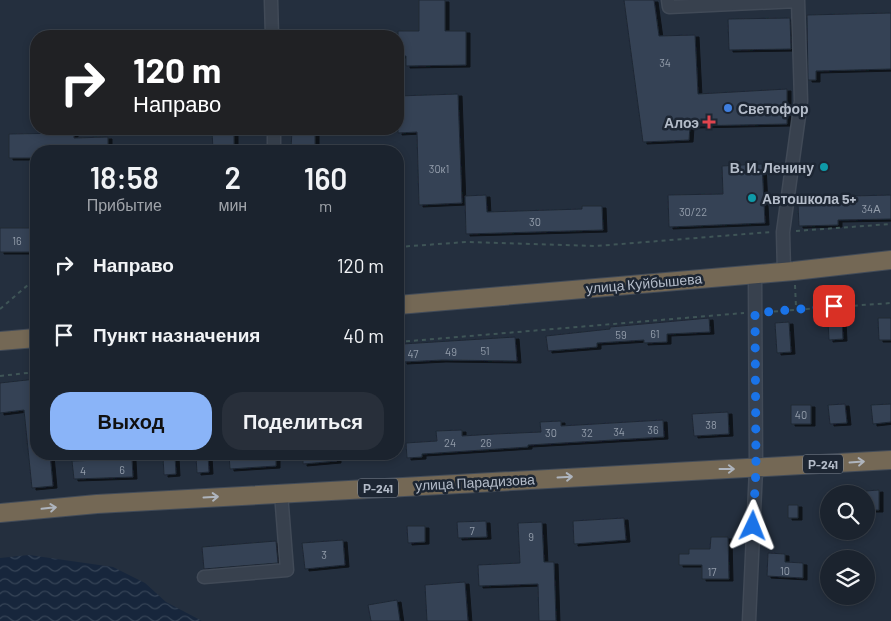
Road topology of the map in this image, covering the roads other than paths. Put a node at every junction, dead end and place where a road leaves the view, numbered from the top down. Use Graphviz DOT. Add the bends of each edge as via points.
graph roads {
  1 [pos="271,0"];
  2 [pos="668,0"];
  3 [pos="798,0"];
  4 [pos="272,30"];
  5 [pos="891,260"];
  6 [pos="755,274"];
  7 [pos="789,277"];
  8 [pos="404,304"];
  9 [pos="30,338"];
  10 [pos="0,341"];
  11 [pos="891,460"];
  12 [pos="756,469"];
  13 [pos="281,493"];
  14 [pos="0,513"];
  15 [pos="204,576"];
  16 [pos="749,621"];
  1 -- 4 [label="street"];
  2 -- 3 [label="street" via="669,7"];
  3 -- 7 [label="street" via="801,101 782,232"];
  5 -- 7 [label="highway, улица Куйбышева"];
  6 -- 7 [label="highway, улица Куйбышева"];
  6 -- 8 [label="highway, улица Куйбышева"];
  6 -- 12 [label="street"];
  9 -- 10 [label="highway"];
  12 -- 11 [label="highway, улица Парадизова / Р-241, one-way"];
  13 -- 12 [label="highway, улица Парадизова / Р-241, one-way"];
  12 -- 16 [label="street"];
  14 -- 13 [label="highway, улица Парадизова / Р-241, one-way"];
  13 -- 15 [label="street" via="288,570"];
}
